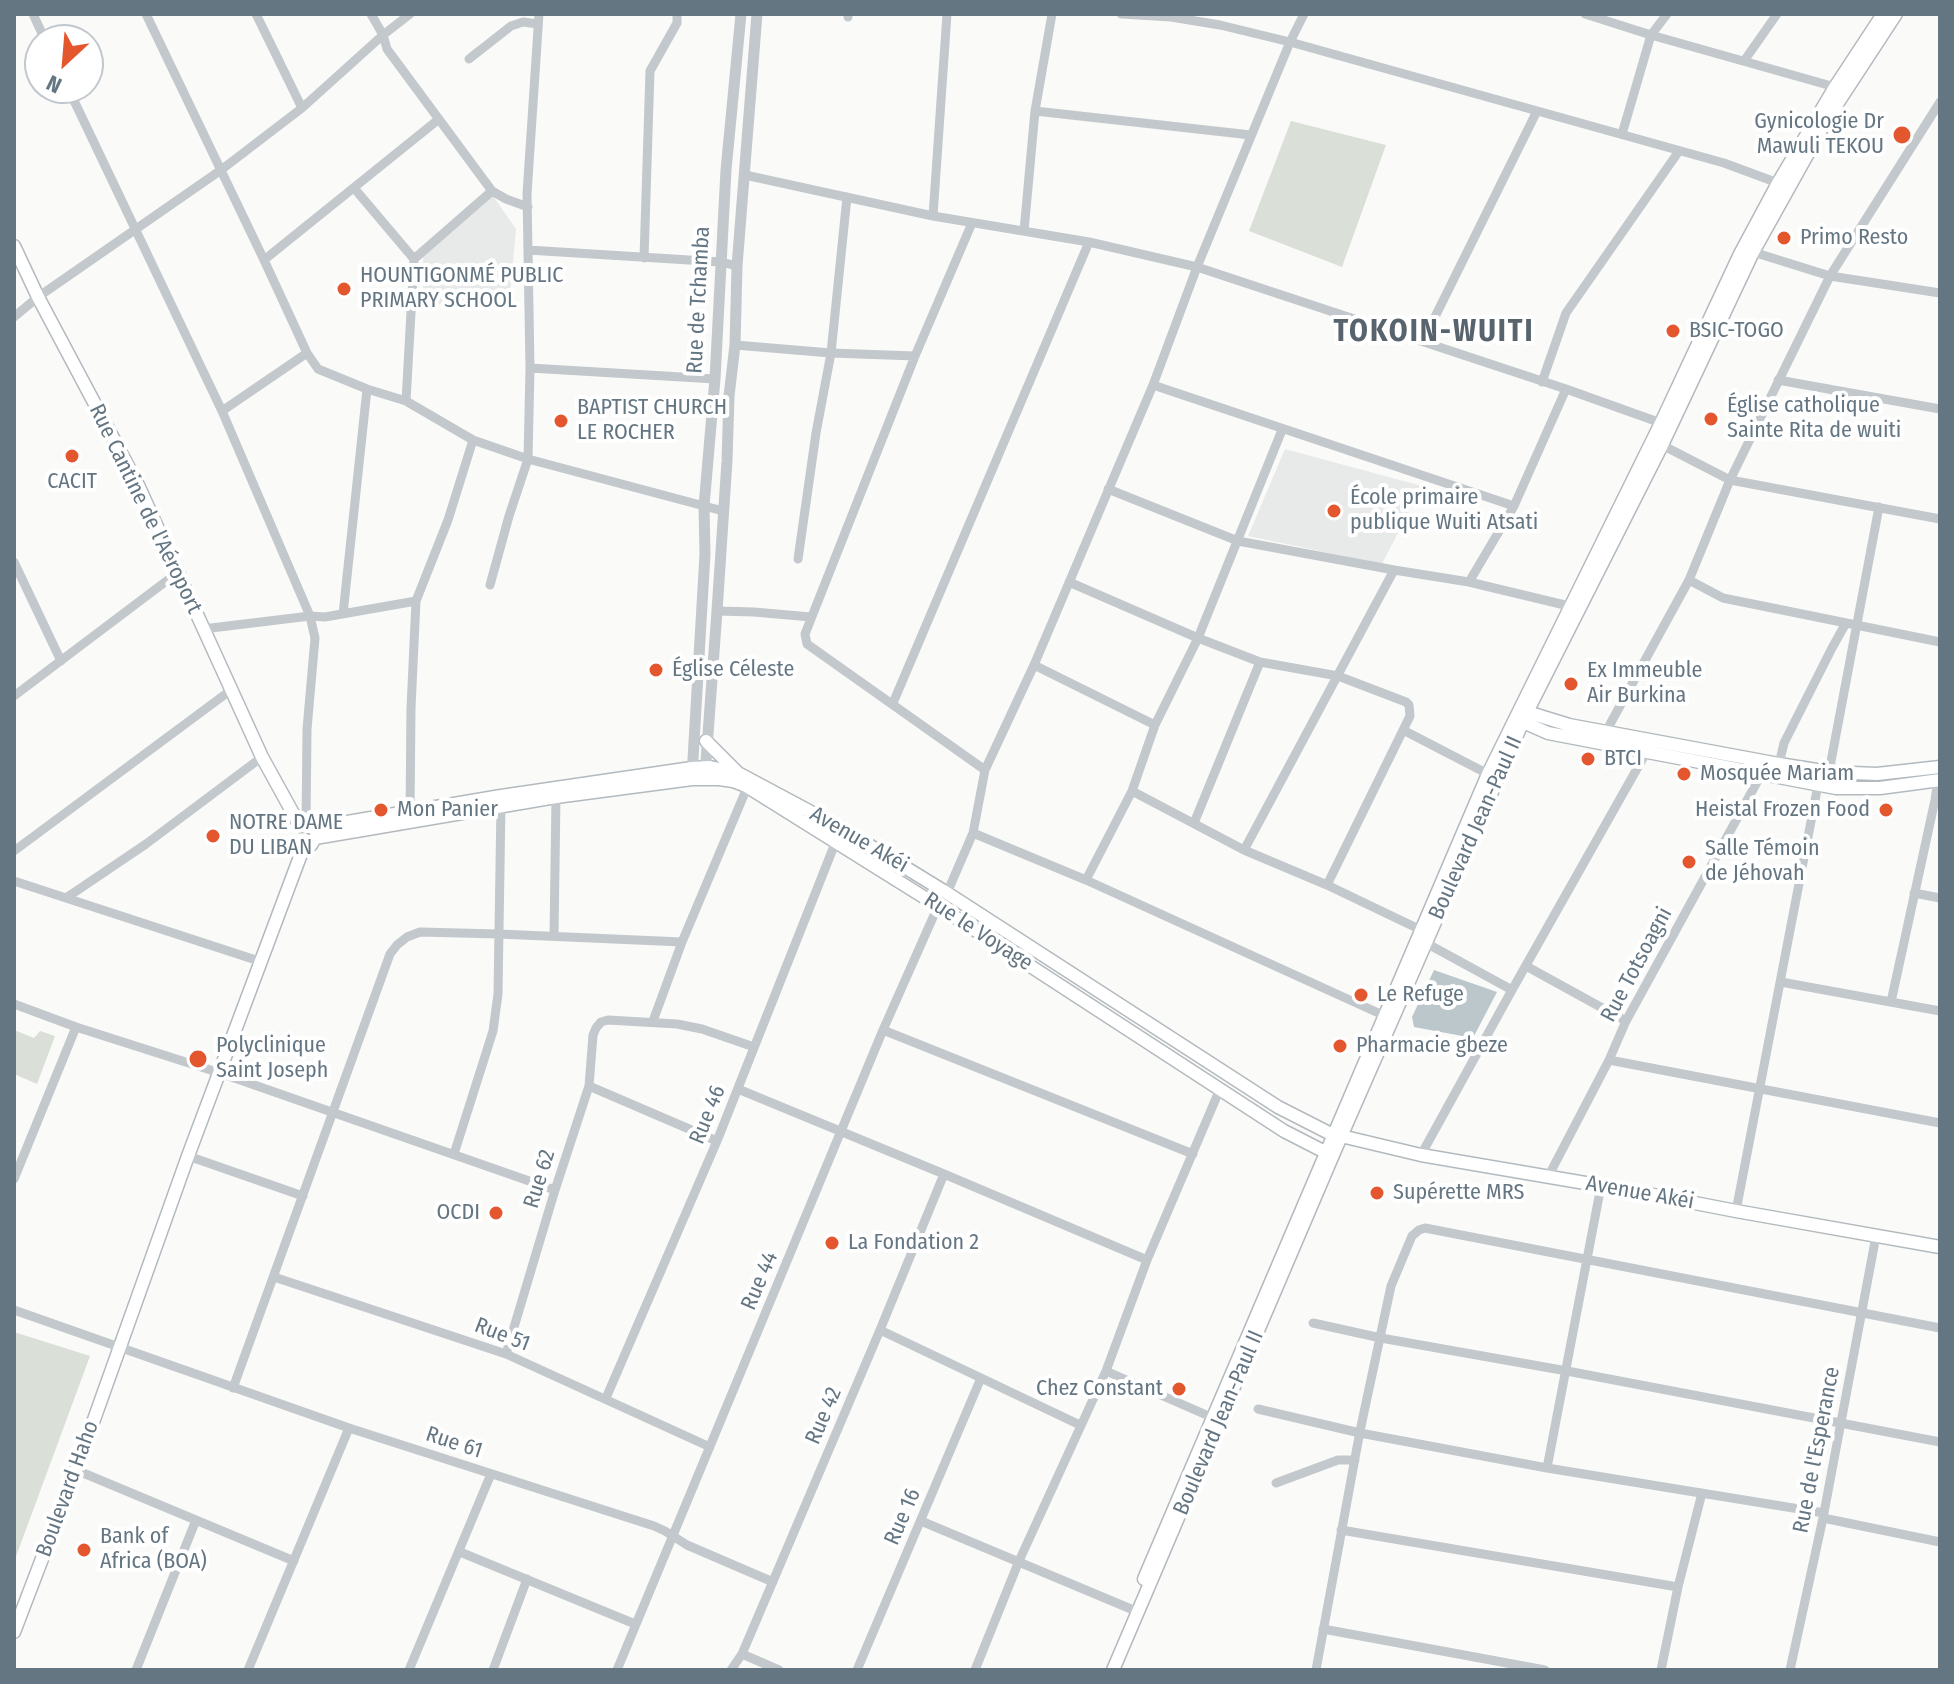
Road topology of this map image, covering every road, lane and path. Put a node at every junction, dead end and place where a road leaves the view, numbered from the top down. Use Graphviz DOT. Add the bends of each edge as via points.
graph roads {
  1 [pos="146,14"];
  2 [pos="256,14"];
  3 [pos="371,14"];
  4 [pos="410,14"];
  5 [pos="677,14"];
  6 [pos="741,14"];
  7 [pos="757,14"];
  8 [pos="947,14"];
  9 [pos="1052,14"];
  10 [pos="1121,14"];
  11 [pos="1304,14"];
  12 [pos="1585,14"];
  13 [pos="1667,14"];
  14 [pos="1777,14"];
  15 [pos="1883,14"];
  16 [pos="1896,14"];
  17 [pos="538,19"];
  18 [pos="383,35"];
  19 [pos="1651,35"];
  20 [pos="1290,42"];
  21 [pos="469,59"];
  22 [pos="1744,61"];
  23 [pos="1835,87"];
  24 [pos="76,104"];
  25 [pos="1939,106"];
  26 [pos="302,108"];
  27 [pos="1035,111"];
  28 [pos="1537,111"];
  29 [pos="439,119"];
  30 [pos="1622,134"];
  31 [pos="1251,135"];
  32 [pos="1679,151"];
  33 [pos="221,170"];
  34 [pos="745,175"];
  35 [pos="1778,183"];
  36 [pos="354,188"];
  37 [pos="492,191"];
  38 [pos="847,197"];
  39 [pos="528,207"];
  40 [pos="933,216"];
  41 [pos="972,223"];
  42 [pos="135,230"];
  43 [pos="1024,231"];
  44 [pos="1089,242"];
  45 [pos="14,246"];
  46 [pos="528,250"];
  47 [pos="1753,252"];
  48 [pos="644,258"];
  49 [pos="414,259"];
  50 [pos="264,260"];
  51 [pos="721,262"];
  52 [pos="737,266"];
  53 [pos="1197,267"];
  54 [pos="1830,276"];
  55 [pos="1940,293"];
  56 [pos="38,297"];
  57 [pos="14,317"];
  58 [pos="1423,341"];
  59 [pos="735,345"];
  60 [pos="307,353"];
  61 [pos="831,353"];
  62 [pos="915,356"];
  63 [pos="530,368"];
  64 [pos="715,379"];
  65 [pos="1778,380"];
  66 [pos="1542,382"];
  67 [pos="1153,385"];
  68 [pos="367,389"];
  69 [pos="1566,389"];
  70 [pos="406,401"];
  71 [pos="1940,409"];
  72 [pos="222,411"];
  73 [pos="1661,423"];
  74 [pos="1282,430"];
  75 [pos="473,440"];
  76 [pos="1662,445"];
  77 [pos="528,459"];
  78 [pos="1730,480"];
  79 [pos="1108,489"];
  80 [pos="704,506"];
  81 [pos="1514,506"];
  82 [pos="1879,507"];
  83 [pos="723,511"];
  84 [pos="1940,519"];
  85 [pos="1238,541"];
  86 [pos="798,559"];
  87 [pos="14,562"];
  88 [pos="1394,570"];
  89 [pos="177,573"];
  90 [pos="1689,580"];
  91 [pos="1069,582"];
  92 [pos="1469,582"];
  93 [pos="490,585"];
  94 [pos="416,601"];
  95 [pos="1569,606"];
  96 [pos="717,611"];
  97 [pos="343,614"];
  98 [pos="310,616"];
  99 [pos="811,617"];
  100 [pos="1851,624"];
  101 [pos="203,629"];
  102 [pos="1198,638"];
  103 [pos="1940,642"];
  104 [pos="61,661"];
  105 [pos="1260,662"];
  106 [pos="1034,665"];
  107 [pos="1338,676"];
  108 [pos="231,690"];
  109 [pos="14,696"];
  110 [pos="893,703"];
  111 [pos="1522,717"];
  112 [pos="1155,725"];
  113 [pos="1551,727"];
  114 [pos="1403,730"];
  115 [pos="1603,737"];
  116 [pos="706,741"];
  117 [pos="1647,751"];
  118 [pos="262,757"];
  119 [pos="1779,764"];
  120 [pos="985,770"];
  121 [pos="1829,772"];
  122 [pos="699,773"];
  123 [pos="738,773"];
  124 [pos="1762,773"];
  125 [pos="1488,774"];
  126 [pos="1939,776"];
  127 [pos="749,783"];
  128 [pos="1818,785"];
  129 [pos="1132,791"];
  130 [pos="556,797"];
  131 [pos="501,801"];
  132 [pos="410,817"];
  133 [pos="1194,823"];
  134 [pos="841,828"];
  135 [pos="308,829"];
  136 [pos="973,833"];
  137 [pos="835,841"];
  138 [pos="304,846"];
  139 [pos="1244,850"];
  140 [pos="14,851"];
  141 [pos="1086,880"];
  142 [pos="14,881"];
  143 [pos="1327,885"];
  144 [pos="947,893"];
  145 [pos="1914,893"];
  146 [pos="66,898"];
  147 [pos="1940,898"];
  148 [pos="938,906"];
  149 [pos="1421,930"];
  150 [pos="499,934"];
  151 [pos="554,936"];
  152 [pos="682,942"];
  153 [pos="1426,943"];
  154 [pos="262,962"];
  155 [pos="1526,966"];
  156 [pos="1781,982"];
  157 [pos="1512,990"];
  158 [pos="1891,1002"];
  159 [pos="14,1004"];
  160 [pos="1940,1011"];
  161 [pos="1385,1016"];
  162 [pos="653,1021"];
  163 [pos="1626,1021"];
  164 [pos="76,1027"];
  165 [pos="883,1030"];
  166 [pos="754,1047"];
  167 [pos="1609,1060"];
  168 [pos="220,1073"];
  169 [pos="589,1086"];
  170 [pos="738,1089"];
  171 [pos="1220,1089"];
  172 [pos="1761,1090"];
  173 [pos="333,1113"];
  174 [pos="1940,1123"];
  175 [pos="841,1133"];
  176 [pos="717,1141"];
  177 [pos="1336,1141"];
  178 [pos="19,1153"];
  179 [pos="454,1154"];
  180 [pos="1193,1154"];
  181 [pos="1421,1155"];
  182 [pos="188,1156"];
  183 [pos="944,1174"];
  184 [pos="1548,1177"];
  185 [pos="14,1179"];
  186 [pos="1601,1186"];
  187 [pos="555,1190"];
  188 [pos="303,1196"];
  189 [pos="1736,1211"];
  190 [pos="1876,1236"];
  191 [pos="1940,1247"];
  192 [pos="1147,1260"];
  193 [pos="1587,1260"];
  194 [pos="274,1277"];
  195 [pos="14,1310"];
  196 [pos="1863,1312"];
  197 [pos="1313,1323"];
  198 [pos="1940,1328"];
  199 [pos="880,1330"];
  200 [pos="1381,1338"];
  201 [pos="120,1347"];
  202 [pos="506,1354"];
  203 [pos="1106,1371"];
  204 [pos="1567,1371"];
  205 [pos="981,1378"];
  206 [pos="233,1388"];
  207 [pos="606,1398"];
  208 [pos="1258,1409"];
  209 [pos="1211,1417"];
  210 [pos="1841,1424"];
  211 [pos="1080,1425"];
  212 [pos="349,1428"];
  213 [pos="1360,1433"];
  214 [pos="1940,1442"];
  215 [pos="710,1447"];
  216 [pos="1355,1460"];
  217 [pos="1547,1468"];
  218 [pos="76,1470"];
  219 [pos="491,1474"];
  220 [pos="1276,1483"];
  221 [pos="1702,1493"];
  222 [pos="1823,1516"];
  223 [pos="196,1520"];
  224 [pos="921,1521"];
  225 [pos="1341,1530"];
  226 [pos="673,1537"];
  227 [pos="1940,1542"];
  228 [pos="460,1552"];
  229 [pos="294,1561"];
  230 [pos="1019,1561"];
  231 [pos="527,1579"];
  232 [pos="773,1582"];
  233 [pos="1678,1587"];
  234 [pos="1131,1609"];
  235 [pos="635,1624"];
  236 [pos="1323,1629"];
  237 [pos="14,1632"];
  238 [pos="742,1654"];
  239 [pos="136,1670"];
  240 [pos="248,1670"];
  241 [pos="409,1670"];
  242 [pos="493,1670"];
  243 [pos="617,1670"];
  244 [pos="731,1670"];
  245 [pos="779,1670"];
  246 [pos="857,1670"];
  247 [pos="975,1670"];
  248 [pos="1105,1670"];
  249 [pos="1113,1670"];
  250 [pos="1316,1670"];
  251 [pos="1545,1670"];
  252 [pos="1661,1670"];
  253 [pos="1790,1670"];
  1 -- 33 [label="street"];
  2 -- 26 [label="street"];
  3 -- 18 [label="street"];
  4 -- 18 [label="street"];
  5 -- 48 [label="street" via="650,71"];
  6 -- 51 [label="street, Rue de Tchamba"];
  7 -- 34 [label="street, Rue de Tchamba"];
  8 -- 40 [label="street"];
  9 -- 27 [label="street"];
  10 -- 20 [label="street" via="1220,25"];
  11 -- 20 [label="street, Rue 44"];
  12 -- 19 [label="street"];
  13 -- 19 [label="street"];
  14 -- 22 [label="street"];
  15 -- 23 [label="main road, Boulevard Jean-Paul II"];
  16 -- 47 [label="main road, Boulevard Jean-Paul II" via="1826,121"];
  17 -- 21 [label="street" via="511,26"];
  17 -- 39 [label="street"];
  18 -- 26 [label="street"];
  18 -- 29 [label="street" via="387,49"];
  19 -- 22 [label="street"];
  19 -- 30 [label="street"];
  20 -- 28 [label="street"];
  20 -- 31 [label="street, Rue 44"];
  22 -- 23 [label="street"];
  23 -- 35 [label="main road, Boulevard Jean-Paul II"];
  24 -- 42 [label="street"];
  25 -- 54 [label="street"];
  26 -- 33 [label="street"];
  27 -- 31 [label="street"];
  27 -- 43 [label="street"];
  28 -- 30 [label="street"];
  28 -- 58 [label="street"];
  29 -- 36 [label="street"];
  29 -- 37 [label="street"];
  30 -- 32 [label="street"];
  31 -- 53 [label="street, Rue 44"];
  32 -- 35 [label="street"];
  32 -- 66 [label="street" via="1566,313"];
  33 -- 42 [label="street"];
  33 -- 50 [label="street"];
  34 -- 38 [label="street"];
  34 -- 52 [label="street, Rue de Tchamba"];
  35 -- 73 [label="main road, Boulevard Jean-Paul II"];
  36 -- 49 [label="street"];
  36 -- 50 [label="street"];
  37 -- 39 [label="street"];
  37 -- 49 [label="street"];
  38 -- 40 [label="street"];
  38 -- 61 [label="street"];
  39 -- 46 [label="street"];
  40 -- 41 [label="street"];
  41 -- 43 [label="street"];
  41 -- 62 [label="street"];
  42 -- 56 [label="street"];
  42 -- 72 [label="street"];
  43 -- 44 [label="street"];
  44 -- 53 [label="street"];
  44 -- 110 [label="street"];
  45 -- 56 [label="main road, Rue Cantine de l'Aéroport"];
  46 -- 48 [label="street"];
  46 -- 63 [label="street"];
  47 -- 54 [label="street"];
  47 -- 76 [label="main road, Boulevard Jean-Paul II"];
  48 -- 51 [label="street"];
  49 -- 70 [label="street"];
  50 -- 60 [label="street"];
  51 -- 52 [label="street"];
  51 -- 64 [label="street, Rue de Tchamba"];
  52 -- 59 [label="street, Rue de Tchamba"];
  53 -- 58 [label="street"];
  53 -- 67 [label="street, Rue 44"];
  54 -- 55 [label="street"];
  54 -- 65 [label="street"];
  56 -- 57 [label="street"];
  56 -- 89 [label="main road, Rue Cantine de l'Aéroport" via="138,485"];
  58 -- 66 [label="street"];
  59 -- 61 [label="street"];
  59 -- 83 [label="street, Rue de Tchamba"];
  60 -- 68 [label="street" via="318,369"];
  60 -- 72 [label="street"];
  61 -- 62 [label="street"];
  61 -- 86 [label="street"];
  62 -- 99 [label="street"];
  63 -- 64 [label="street"];
  63 -- 77 [label="street"];
  64 -- 80 [label="street, Rue de Tchamba"];
  65 -- 71 [label="street"];
  65 -- 78 [label="street"];
  66 -- 69 [label="street"];
  67 -- 74 [label="street"];
  67 -- 79 [label="street, Rue 44"];
  68 -- 70 [label="street"];
  68 -- 97 [label="street"];
  69 -- 73 [label="street"];
  69 -- 81 [label="street"];
  70 -- 75 [label="street"];
  72 -- 98 [label="street"];
  73 -- 95 [label="main road, Boulevard Jean-Paul II"];
  74 -- 81 [label="street"];
  74 -- 85 [label="street"];
  75 -- 77 [label="street"];
  75 -- 94 [label="street"];
  76 -- 78 [label="street"];
  76 -- 111 [label="main road, Boulevard Jean-Paul II"];
  77 -- 80 [label="street"];
  77 -- 93 [label="street"];
  78 -- 82 [label="street"];
  78 -- 90 [label="street"];
  79 -- 85 [label="street"];
  79 -- 91 [label="street, Rue 44"];
  80 -- 83 [label="street"];
  80 -- 122 [label="street, Rue de Tchamba"];
  81 -- 92 [label="street"];
  82 -- 84 [label="street"];
  82 -- 100 [label="street"];
  83 -- 96 [label="street, Rue de Tchamba"];
  85 -- 88 [label="street"];
  85 -- 102 [label="street"];
  87 -- 104 [label="street"];
  88 -- 92 [label="street"];
  88 -- 107 [label="street"];
  89 -- 101 [label="main road, Rue Cantine de l'Aéroport"];
  89 -- 104 [label="street"];
  90 -- 100 [label="street" via="1723,598"];
  90 -- 115 [label="street"];
  91 -- 102 [label="street"];
  91 -- 106 [label="street, Rue 44"];
  92 -- 95 [label="street"];
  94 -- 97 [label="street"];
  94 -- 132 [label="street"];
  95 -- 111 [label="main road, Boulevard Jean-Paul II"];
  96 -- 99 [label="street"];
  96 -- 116 [label="street, Rue de Tchamba"];
  97 -- 98 [label="street"];
  98 -- 101 [label="street"];
  98 -- 135 [label="street" via="315,638 307,729"];
  99 -- 110 [label="street" via="807,644"];
  100 -- 103 [label="street"];
  100 -- 119 [label="street" via="1832,648 1784,743"];
  100 -- 121 [label="street"];
  101 -- 108 [label="main road, Rue Cantine de l'Aéroport"];
  102 -- 105 [label="street"];
  102 -- 112 [label="street"];
  104 -- 109 [label="street"];
  105 -- 107 [label="street"];
  105 -- 133 [label="street"];
  106 -- 112 [label="street"];
  106 -- 120 [label="street, Rue 44"];
  107 -- 114 [label="street" via="1406,702 1411,712"];
  107 -- 139 [label="street"];
  108 -- 118 [label="main road, Rue Cantine de l'Aéroport"];
  108 -- 140 [label="street"];
  110 -- 120 [label="street"];
  111 -- 113 [label="main road"];
  111 -- 113 [label="main road"];
  111 -- 125 [label="main road, Boulevard Jean-Paul II"];
  111 -- 153 [label="main road, Boulevard Jean-Paul II"];
  112 -- 129 [label="street"];
  113 -- 115 [label="main road"];
  114 -- 125 [label="street"];
  114 -- 143 [label="street"];
  115 -- 117 [label="main road"];
  115 -- 119 [label="main road"];
  116 -- 122 [label="street, Rue de Tchamba"];
  116 -- 123 [label="main road"];
  117 -- 124 [label="main road"];
  117 -- 155 [label="street"];
  118 -- 135 [label="main road, Rue Cantine de l'Aéroport"];
  118 -- 146 [label="street"];
  119 -- 121 [label="main road"];
  120 -- 136 [label="street, Rue 44"];
  121 -- 126 [label="main road"];
  122 -- 123 [label="main road, Avenue Akéi"];
  122 -- 127 [label="main road, Rue le Voyage"];
  122 -- 130 [label="main road, Rue le Voyage"];
  122 -- 131 [label="main road, Avenue Akéi"];
  123 -- 127 [label="main road, Avenue Akéi"];
  124 -- 128 [label="main road"];
  124 -- 163 [label="street, Rue Totsoagni"];
  125 -- 149 [label="main road, Boulevard Jean-Paul II"];
  126 -- 128 [label="main road" via="1863,789"];
  126 -- 145 [label="street"];
  127 -- 134 [label="main road, Avenue Akéi"];
  127 -- 137 [label="main road, Rue le Voyage"];
  127 -- 152 [label="street"];
  128 -- 156 [label="street"];
  129 -- 133 [label="street"];
  129 -- 141 [label="street"];
  130 -- 131 [label="main road, Rue le Voyage"];
  130 -- 151 [label="street"];
  131 -- 132 [label="main road, Rue le Voyage"];
  131 -- 150 [label="street"];
  132 -- 135 [label="main road, Rue le Voyage"];
  133 -- 139 [label="street"];
  134 -- 137 [label="street, Rue 46"];
  134 -- 144 [label="main road, Avenue Akéi"];
  135 -- 138 [label="main road" via="311,845"];
  135 -- 138 [label="main road, Rue Cantine de l'Aéroport" via="296,829 294,836"];
  136 -- 141 [label="street"];
  136 -- 144 [label="street, Rue 44"];
  137 -- 148 [label="main road, Rue le Voyage"];
  137 -- 166 [label="street, Rue 46"];
  138 -- 154 [label="main road, Boulevard Haho"];
  139 -- 143 [label="street"];
  141 -- 161 [label="street"];
  142 -- 146 [label="street"];
  143 -- 149 [label="street"];
  144 -- 148 [label="street, Rue 44"];
  144 -- 177 [label="main road, Avenue Akéi"];
  145 -- 147 [label="street"];
  145 -- 158 [label="street"];
  146 -- 154 [label="street"];
  148 -- 165 [label="street, Rue 44"];
  148 -- 171 [label="main road, Rue le Voyage"];
  149 -- 161 [label="main road, Boulevard Jean-Paul II"];
  150 -- 151 [label="street"];
  150 -- 173 [label="street" via="420,932 397,945"];
  150 -- 179 [label="street" via="493,1031"];
  151 -- 152 [label="street"];
  152 -- 162 [label="street"];
  153 -- 157 [label="street"];
  153 -- 177 [label="main road, Boulevard Jean-Paul II"];
  154 -- 168 [label="main road, Boulevard Haho"];
  155 -- 157 [label="street"];
  155 -- 163 [label="street"];
  156 -- 158 [label="street"];
  156 -- 172 [label="street"];
  157 -- 181 [label="street"];
  158 -- 160 [label="street"];
  159 -- 164 [label="street"];
  161 -- 177 [label="main road, Boulevard Jean-Paul II"];
  162 -- 166 [label="street" via="702,1029"];
  162 -- 169 [label="street, Rue 62" via="601,1022 593,1035"];
  163 -- 167 [label="street, Rue Totsoagni"];
  164 -- 168 [label="street"];
  164 -- 178 [label="street"];
  165 -- 175 [label="street, Rue 44"];
  165 -- 180 [label="street"];
  166 -- 170 [label="street, Rue 46"];
  167 -- 172 [label="street"];
  167 -- 184 [label="street, Rue Totsoagni"];
  168 -- 173 [label="street"];
  168 -- 182 [label="main road, Boulevard Haho"];
  169 -- 176 [label="street"];
  169 -- 187 [label="street, Rue 62"];
  170 -- 175 [label="street"];
  170 -- 176 [label="street, Rue 46"];
  171 -- 177 [label="main road, Rue le Voyage" via="1284,1131"];
  171 -- 180 [label="street"];
  172 -- 174 [label="street"];
  172 -- 189 [label="street"];
  173 -- 179 [label="street"];
  173 -- 188 [label="street"];
  175 -- 183 [label="street"];
  175 -- 215 [label="street, Rue 44"];
  176 -- 207 [label="street, Rue 46"];
  177 -- 181 [label="main road, Avenue Akéi"];
  177 -- 209 [label="main road, Boulevard Jean-Paul II"];
  177 -- 249 [label="main road, Boulevard Jean-Paul II"];
  178 -- 185 [label="street"];
  179 -- 187 [label="street"];
  180 -- 192 [label="street"];
  181 -- 184 [label="main road, Avenue Akéi"];
  182 -- 188 [label="street"];
  182 -- 201 [label="main road, Boulevard Haho"];
  183 -- 192 [label="street"];
  183 -- 199 [label="street, Rue 42"];
  184 -- 186 [label="main road, Avenue Akéi"];
  186 -- 189 [label="main road, Avenue Akéi"];
  186 -- 193 [label="street"];
  187 -- 202 [label="street, Rue 62"];
  188 -- 194 [label="street"];
  189 -- 190 [label="main road, Avenue Akéi"];
  190 -- 191 [label="main road, Avenue Akéi"];
  190 -- 196 [label="street, Rue de l'Esperance"];
  192 -- 203 [label="street"];
  193 -- 196 [label="street"];
  193 -- 200 [label="street" via="1419,1230 1391,1286"];
  193 -- 204 [label="street"];
  194 -- 202 [label="street, Rue 51"];
  194 -- 206 [label="street"];
  195 -- 201 [label="street, Rue 61"];
  196 -- 198 [label="street"];
  196 -- 210 [label="street, Rue de l'Esperance"];
  197 -- 200 [label="street"];
  199 -- 205 [label="street"];
  199 -- 232 [label="street, Rue 42"];
  200 -- 204 [label="street"];
  200 -- 213 [label="street"];
  201 -- 206 [label="street, Rue 61"];
  201 -- 218 [label="main road, Boulevard Haho"];
  202 -- 207 [label="street, Rue 51"];
  203 -- 209 [label="street"];
  203 -- 211 [label="street"];
  204 -- 210 [label="street"];
  204 -- 217 [label="street"];
  205 -- 211 [label="street"];
  205 -- 224 [label="street, Rue 16"];
  206 -- 212 [label="street, Rue 61"];
  207 -- 215 [label="street, Rue 51"];
  208 -- 213 [label="street"];
  209 -- 234 [label="main road, Boulevard Jean-Paul II"];
  210 -- 214 [label="street"];
  210 -- 222 [label="street, Rue de l'Esperance"];
  211 -- 230 [label="street"];
  212 -- 219 [label="street, Rue 61"];
  212 -- 229 [label="street"];
  213 -- 216 [label="street"];
  213 -- 217 [label="street"];
  215 -- 226 [label="street, Rue 44"];
  216 -- 220 [label="street" via="1338,1460"];
  216 -- 225 [label="street"];
  217 -- 221 [label="street"];
  218 -- 223 [label="street"];
  218 -- 237 [label="main road, Boulevard Haho"];
  219 -- 226 [label="street, Rue 61" via="654,1526"];
  219 -- 228 [label="street"];
  221 -- 222 [label="street"];
  221 -- 233 [label="street"];
  222 -- 227 [label="street"];
  222 -- 253 [label="street, Rue de l'Esperance"];
  223 -- 229 [label="street"];
  223 -- 239 [label="street"];
  224 -- 230 [label="street"];
  224 -- 246 [label="street, Rue 16"];
  225 -- 233 [label="street"];
  225 -- 236 [label="street"];
  226 -- 232 [label="street, Rue 61"];
  226 -- 235 [label="street, Rue 44"];
  228 -- 231 [label="street"];
  228 -- 241 [label="street"];
  229 -- 240 [label="street"];
  230 -- 234 [label="street"];
  230 -- 247 [label="street"];
  231 -- 235 [label="street"];
  231 -- 242 [label="street"];
  232 -- 238 [label="street, Rue 42"];
  233 -- 252 [label="street"];
  234 -- 248 [label="main road, Boulevard Jean-Paul II"];
  235 -- 243 [label="street, Rue 44"];
  236 -- 250 [label="street"];
  236 -- 251 [label="street"];
  238 -- 244 [label="street, Rue 42"];
  238 -- 245 [label="street"];
}
